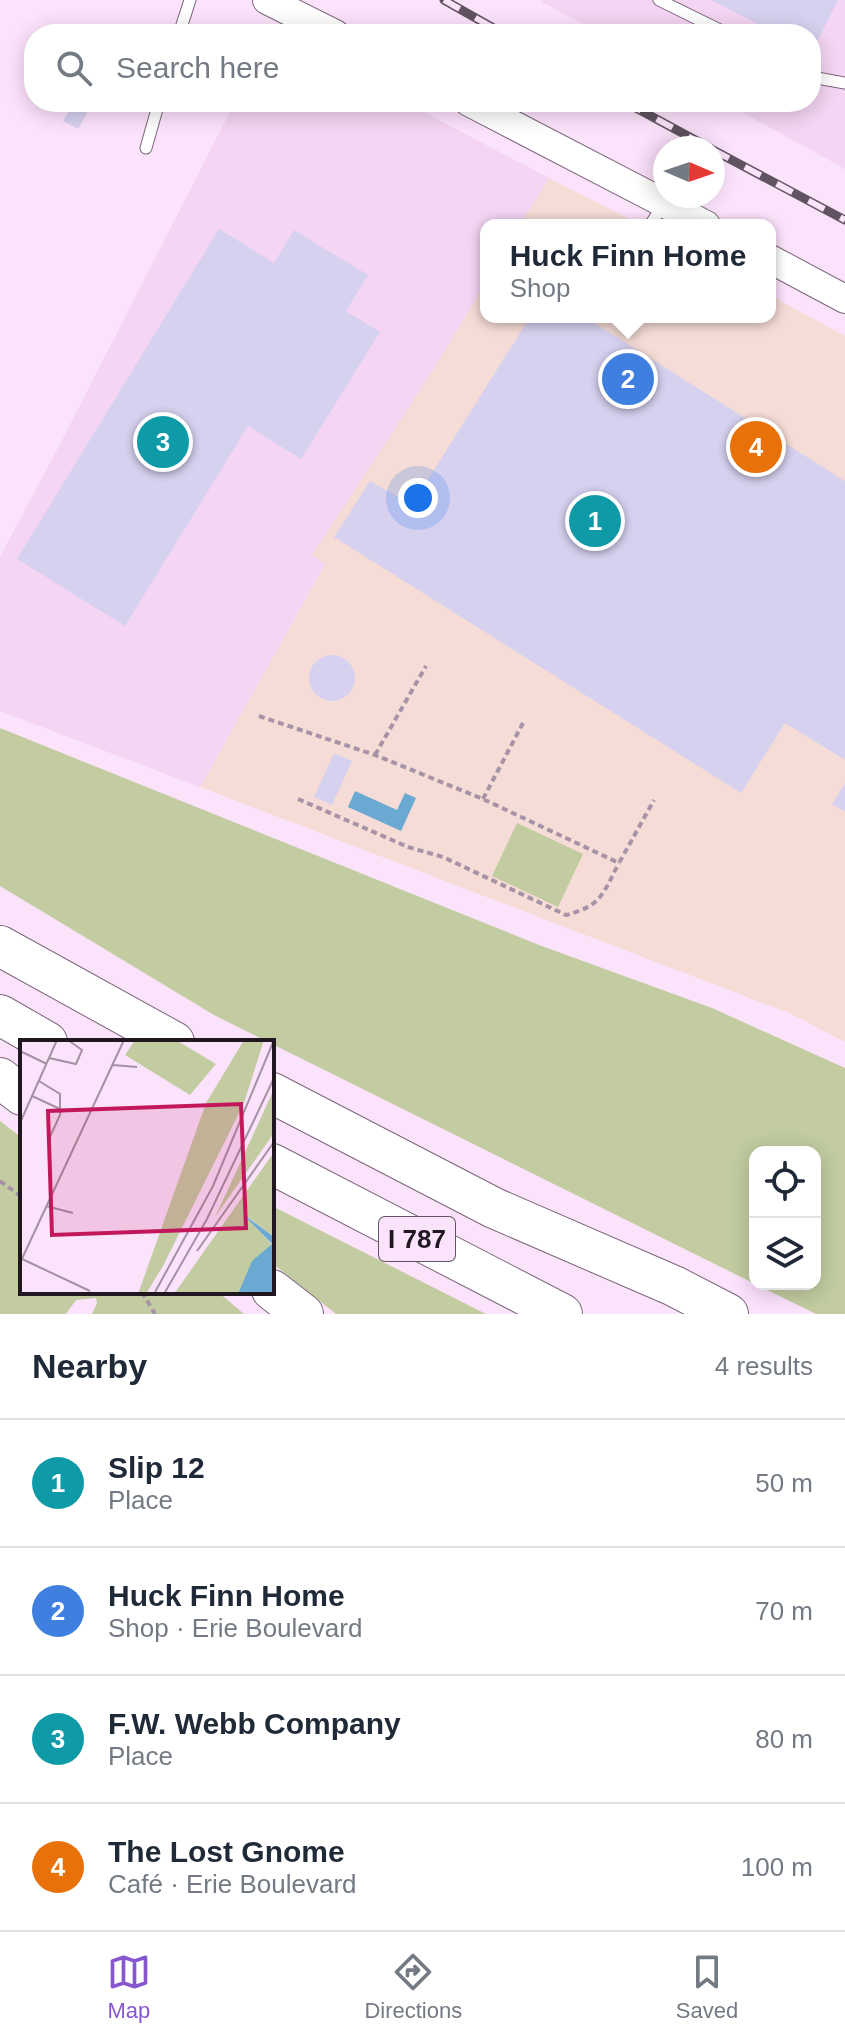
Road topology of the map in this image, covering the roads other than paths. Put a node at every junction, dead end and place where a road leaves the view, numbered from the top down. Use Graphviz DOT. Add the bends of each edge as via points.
graph roads {
  1 [pos="190,0"];
  2 [pos="267,0"];
  3 [pos="659,0"];
  4 [pos="182,24"];
  5 [pos="315,24"];
  6 [pos="708,24"];
  7 [pos="821,79"];
  8 [pos="845,83"];
  9 [pos="156,112"];
  10 [pos="486,112"];
  11 [pos="146,148"];
  12 [pos="657,214"];
  13 [pos="679,219"];
  14 [pos="776,262"];
  15 [pos="845,299"];
  16 [pos="0,946"];
  17 [pos="0,1015"];
  18 [pos="44,1040"];
  19 [pos="170,1040"];
  20 [pos="0,1078"];
  21 [pos="20,1093"];
  22 [pos="274,1094"];
  23 [pos="274,1165"];
  24 [pos="494,1208"];
  25 [pos="274,1292"];
  26 [pos="303,1314"];
  27 [pos="562,1314"];
  28 [pos="672,1314"];
  29 [pos="728,1314"];
  1 -- 4 [label="lane"];
  2 -- 5 [label="street"];
  3 -- 6 [label="lane"];
  7 -- 8 [label="lane"];
  9 -- 11 [label="lane"];
  10 -- 12 [label="street"];
  12 -- 13 [label="street"];
  14 -- 15 [label="street"];
  16 -- 19 [label="highway"];
  17 -- 18 [label="highway"];
  20 -- 21 [label="highway"];
  22 -- 24 [label="highway, I 787"];
  23 -- 27 [label="highway, I 787"];
  24 -- 28 [label="highway, I 787"];
  24 -- 29 [label="highway"];
  25 -- 26 [label="highway"];
}
